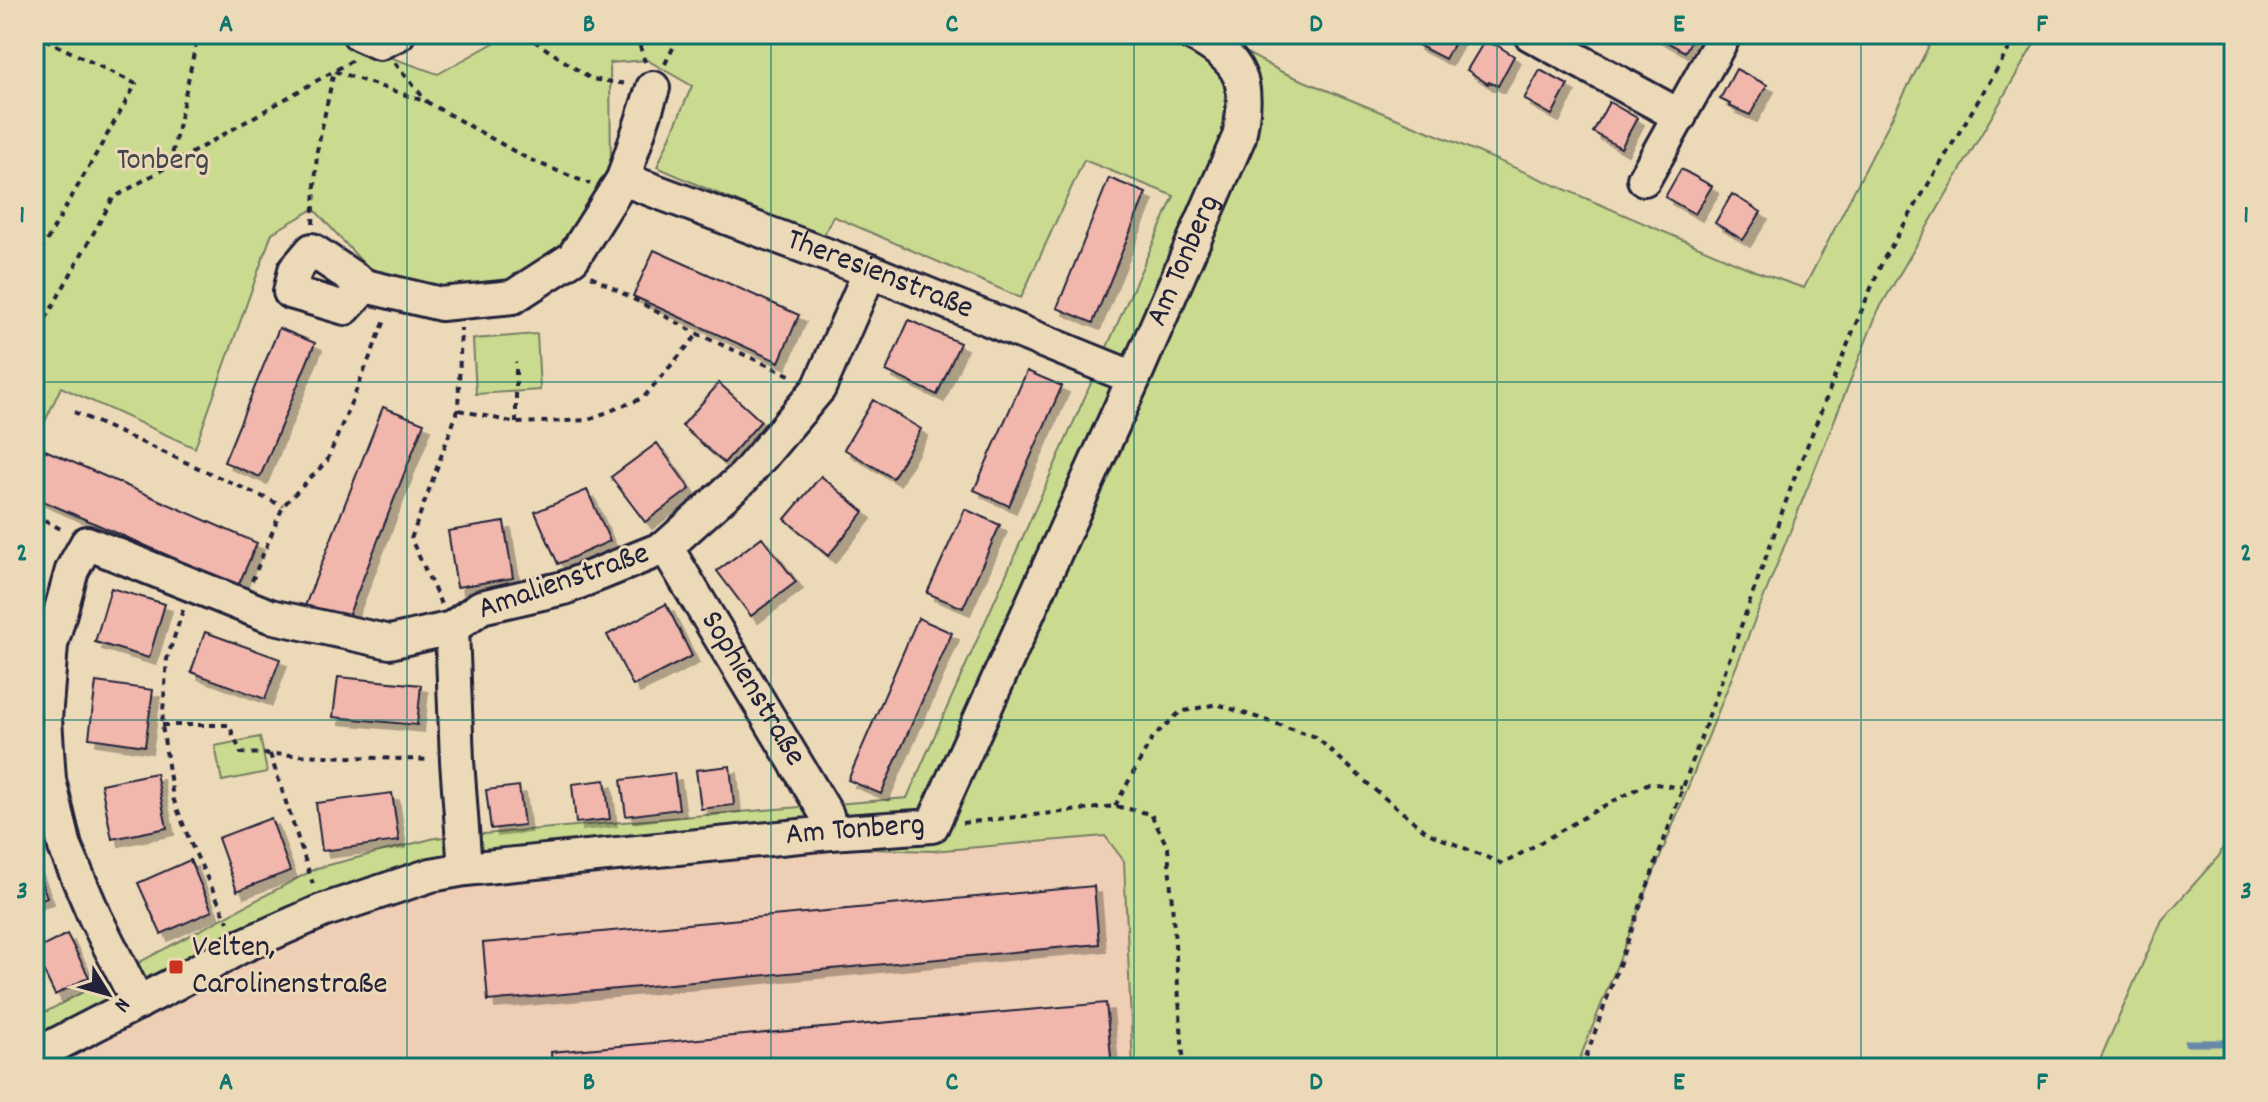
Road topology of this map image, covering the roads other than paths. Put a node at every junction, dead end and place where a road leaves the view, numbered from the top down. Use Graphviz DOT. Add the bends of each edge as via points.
graph roads {
  1 [pos="1192,34"];
  2 [pos="1530,34"];
  3 [pos="1725,34"];
  4 [pos="653,88"];
  5 [pos="1680,116"];
  6 [pos="1644,179"];
  7 [pos="619,186"];
  8 [pos="870,271"];
  9 [pos="381,290"];
  10 [pos="1134,378"];
  11 [pos="666,547"];
  12 [pos="452,628"];
  13 [pos="830,833"];
  14 [pos="465,869"];
  15 [pos="138,1003"];
  16 [pos="34,1056"];
  1 -- 10 [label="street, Am Tonberg" via="1225,56 1242,77 1245,106 1239,137"];
  2 -- 5 [label="street"];
  3 -- 5 [label="street"];
  4 -- 7 [label="street"];
  5 -- 6 [label="street"];
  7 -- 8 [label="street, Theresienstraße"];
  7 -- 9 [label="street" via="573,258 513,297 441,304"];
  8 -- 10 [label="street, Theresienstraße"];
  8 -- 11 [label="street, Amalienstraße" via="819,388 744,477"];
  9 -- 9 [label="street" via="345,308 290,292 295,270 312,250"];
  10 -- 13 [label="street, Am Tonberg" via="932,826"];
  11 -- 12 [label="street, Amalienstraße" via="564,588 481,607"];
  11 -- 13 [label="street, Sophienstraße" via="827,815"];
  12 -- 14 [label="street"];
  12 -- 15 [label="street, Amalienstraße" via="390,642 270,616 87,543 72,570 51,645 45,719 49,780 65,847"];
  13 -- 14 [label="street, Am Tonberg"];
  14 -- 15 [label="street, Am Tonberg" via="322,911 240,947"];
  15 -- 16 [label="street, Am Tonberg"];
}
